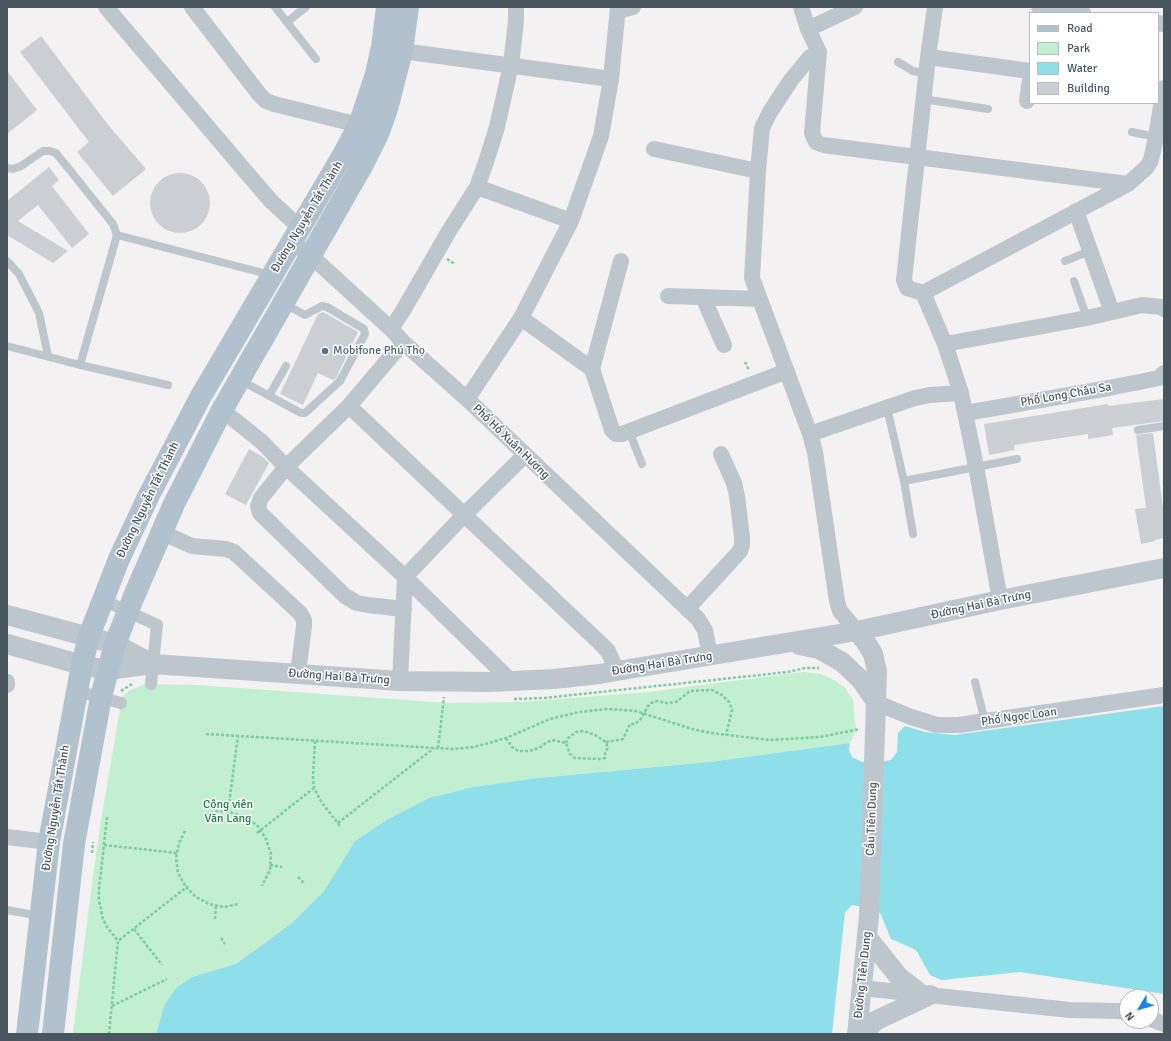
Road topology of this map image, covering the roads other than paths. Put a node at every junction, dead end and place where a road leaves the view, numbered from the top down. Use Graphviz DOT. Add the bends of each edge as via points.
graph roads {
  1 [pos="106,7"];
  2 [pos="192,7"];
  3 [pos="275,7"];
  4 [pos="306,7"];
  5 [pos="387,7"];
  6 [pos="408,7"];
  7 [pos="516,7"];
  8 [pos="801,7"];
  9 [pos="855,7"];
  10 [pos="935,7"];
  11 [pos="623,8"];
  12 [pos="1041,9"];
  13 [pos="1072,12"];
  14 [pos="287,22"];
  15 [pos="808,29"];
  16 [pos="402,51"];
  17 [pos="819,52"];
  18 [pos="928,57"];
  19 [pos="316,59"];
  20 [pos="898,62"];
  21 [pos="511,65"];
  22 [pos="1029,71"];
  23 [pos="926,74"];
  24 [pos="610,79"];
  25 [pos="1164,88"];
  26 [pos="1029,90"];
  27 [pos="923,99"];
  28 [pos="1028,101"];
  29 [pos="988,109"];
  30 [pos="359,125"];
  31 [pos="1132,132"];
  32 [pos="1156,138"];
  33 [pos="654,149"];
  34 [pos="917,157"];
  35 [pos="7,168"];
  36 [pos="758,171"];
  37 [pos="1128,184"];
  38 [pos="477,187"];
  39 [pos="1076,212"];
  40 [pos="571,221"];
  41 [pos="117,235"];
  42 [pos="296,235"];
  43 [pos="1090,251"];
  44 [pos="310,255"];
  45 [pos="7,261"];
  46 [pos="621,261"];
  47 [pos="1066,262"];
  48 [pos="272,275"];
  49 [pos="1074,281"];
  50 [pos="923,293"];
  51 [pos="668,296"];
  52 [pos="703,297"];
  53 [pos="760,299"];
  54 [pos="283,303"];
  55 [pos="1164,309"];
  56 [pos="1112,312"];
  57 [pos="521,318"];
  58 [pos="1088,318"];
  59 [pos="391,329"];
  60 [pos="404,343"];
  61 [pos="945,344"];
  62 [pos="724,345"];
  63 [pos="7,346"];
  64 [pos="48,356"];
  65 [pos="80,365"];
  66 [pos="286,366"];
  67 [pos="592,369"];
  68 [pos="787,371"];
  69 [pos="1164,373"];
  70 [pos="239,380"];
  71 [pos="168,385"];
  72 [pos="961,393"];
  73 [pos="269,396"];
  74 [pos="466,399"];
  75 [pos="349,406"];
  76 [pos="887,408"];
  77 [pos="222,410"];
  78 [pos="966,413"];
  79 [pos="1164,426"];
  80 [pos="1138,430"];
  81 [pos="629,431"];
  82 [pos="810,434"];
  83 [pos="721,454"];
  84 [pos="525,455"];
  85 [pos="1017,459"];
  86 [pos="642,464"];
  87 [pos="976,466"];
  88 [pos="286,467"];
  89 [pos="904,481"];
  90 [pos="464,515"];
  91 [pos="161,532"];
  92 [pos="913,534"];
  93 [pos="1164,568"];
  94 [pos="405,577"];
  95 [pos="103,600"];
  96 [pos="1000,600"];
  97 [pos="404,609"];
  98 [pos="687,609"];
  99 [pos="128,611"];
  100 [pos="7,615"];
  101 [pos="857,631"];
  102 [pos="89,636"];
  103 [pos="7,644"];
  104 [pos="116,644"];
  105 [pos="775,645"];
  106 [pos="710,656"];
  107 [pos="82,664"];
  108 [pos="153,664"];
  109 [pos="108,670"];
  110 [pos="617,671"];
  111 [pos="298,674"];
  112 [pos="400,681"];
  113 [pos="511,681"];
  114 [pos="975,682"];
  115 [pos="151,684"];
  116 [pos="76,691"];
  117 [pos="1164,695"];
  118 [pos="111,700"];
  119 [pos="871,718"];
  120 [pos="985,721"];
  121 [pos="7,837"];
  122 [pos="49,842"];
  123 [pos="7,910"];
  124 [pos="40,916"];
  125 [pos="869,916"];
  126 [pos="867,937"];
  127 [pos="862,988"];
  128 [pos="926,995"];
  129 [pos="1119,1011"];
  130 [pos="27,1034"];
  131 [pos="53,1034"];
  132 [pos="857,1034"];
  133 [pos="863,1034"];
  1 -- 42 [label="street, Phố Hồ Xuân Hương" via="261,189"];
  2 -- 30 [label="street" via="266,101"];
  3 -- 14 [label="lane"];
  4 -- 14 [label="lane"];
  5 -- 30 [label="main road, Đường Nguyễn Tất Thành" via="376,74"];
  6 -- 16 [label="main road, Đường Nguyễn Tất Thành"];
  7 -- 21 [label="street"];
  8 -- 15 [label="street"];
  9 -- 15 [label="street"];
  10 -- 18 [label="street"];
  11 -- 24 [label="street"];
  12 -- 13 [label="street"];
  14 -- 19 [label="lane"];
  15 -- 17 [label="street"];
  16 -- 21 [label="street"];
  16 -- 44 [label="main road, Đường Nguyễn Tất Thành" via="378,134"];
  17 -- 34 [label="street" via="812,133 816,142"];
  17 -- 36 [label="street" via="810,57 791,80 770,112 762,128"];
  18 -- 22 [label="street"];
  18 -- 23 [label="street"];
  20 -- 23 [label="lane" via="913,71"];
  21 -- 24 [label="street"];
  21 -- 38 [label="street" via="497,127"];
  23 -- 27 [label="street"];
  24 -- 40 [label="street" via="601,136"];
  25 -- 32 [label="street"];
  26 -- 28 [label="street"];
  27 -- 29 [label="lane"];
  27 -- 34 [label="street"];
  30 -- 42 [label="main road, Đường Nguyễn Tất Thành"];
  31 -- 32 [label="lane"];
  32 -- 37 [label="street" via="1147,167"];
  33 -- 36 [label="street"];
  34 -- 37 [label="street"];
  34 -- 50 [label="street" via="904,280 907,288"];
  35 -- 41 [label="lane" via="21,166 43,151 56,153 113,224"];
  36 -- 53 [label="street" via="752,278"];
  37 -- 39 [label="street"];
  38 -- 40 [label="street"];
  38 -- 59 [label="street"];
  39 -- 43 [label="street"];
  39 -- 50 [label="street"];
  40 -- 57 [label="street"];
  41 -- 48 [label="lane"];
  41 -- 65 [label="lane"];
  42 -- 44 [label="street, Phố Hồ Xuân Hương"];
  42 -- 48 [label="main road, Đường Nguyễn Tất Thành"];
  43 -- 47 [label="lane"];
  43 -- 56 [label="street"];
  44 -- 54 [label="main road, Đường Nguyễn Tất Thành"];
  44 -- 59 [label="street, Phố Hồ Xuân Hương"];
  45 -- 64 [label="lane" via="19,274 40,313"];
  46 -- 67 [label="street"];
  48 -- 95 [label="main road, Đường Nguyễn Tất Thành" via="201,396 149,494"];
  49 -- 58 [label="lane"];
  50 -- 61 [label="street"];
  51 -- 52 [label="street"];
  52 -- 53 [label="street"];
  52 -- 62 [label="street"];
  53 -- 68 [label="street"];
  54 -- 70 [label="main road, Đường Nguyễn Tất Thành"];
  54 -- 73 [label="lane" via="305,315 322,306 327,307 364,329 365,334 340,381 306,413 301,413"];
  55 -- 56 [label="street" via="1142,305"];
  56 -- 58 [label="street"];
  57 -- 67 [label="street"];
  57 -- 74 [label="street"];
  58 -- 61 [label="street"];
  59 -- 60 [label="street, Phố Hồ Xuân Hương"];
  60 -- 74 [label="street, Phố Hồ Xuân Hương"];
  60 -- 75 [label="street"];
  61 -- 72 [label="street"];
  63 -- 64 [label="lane"];
  64 -- 65 [label="lane"];
  65 -- 71 [label="lane"];
  66 -- 73 [label="lane"];
  67 -- 81 [label="street" via="612,430 616,434"];
  68 -- 81 [label="street"];
  68 -- 82 [label="street"];
  69 -- 78 [label="street, Phố Long Châu Sa" via="1159,378"];
  70 -- 73 [label="lane"];
  70 -- 77 [label="main road, Đường Nguyễn Tất Thành"];
  72 -- 76 [label="street" via="915,398"];
  72 -- 78 [label="street"];
  74 -- 84 [label="street, Phố Hồ Xuân Hương"];
  75 -- 88 [label="street"];
  75 -- 90 [label="street"];
  76 -- 82 [label="street"];
  76 -- 89 [label="lane"];
  77 -- 88 [label="street" via="262,442"];
  77 -- 91 [label="main road, Đường Nguyễn Tất Thành"];
  78 -- 87 [label="street"];
  79 -- 80 [label="lane"];
  81 -- 86 [label="lane"];
  82 -- 101 [label="street" via="815,452 837,601 840,611"];
  83 -- 98 [label="street" via="737,496 742,545 740,551"];
  84 -- 90 [label="street"];
  84 -- 98 [label="street, Phố Hồ Xuân Hương"];
  85 -- 87 [label="lane"];
  87 -- 89 [label="lane"];
  87 -- 96 [label="street"];
  88 -- 94 [label="street"];
  88 -- 97 [label="street" via="260,498 260,513 345,596 357,603"];
  89 -- 92 [label="lane"];
  90 -- 94 [label="street"];
  90 -- 110 [label="street" via="608,651"];
  91 -- 99 [label="main road, Đường Nguyễn Tất Thành"];
  91 -- 111 [label="street" via="192,546 234,552 300,613 304,626"];
  93 -- 96 [label="street, Đường Hai Bà Trưng"];
  94 -- 97 [label="street"];
  94 -- 113 [label="street"];
  95 -- 99 [label="street"];
  95 -- 102 [label="main road, Đường Nguyễn Tất Thành"];
  96 -- 101 [label="street, Đường Hai Bà Trưng"];
  97 -- 112 [label="street"];
  98 -- 106 [label="street, Phố Hồ Xuân Hương" via="705,630"];
  99 -- 104 [label="main road, Đường Nguyễn Tất Thành"];
  99 -- 108 [label="street" via="157,625"];
  100 -- 102 [label="street, Đường Hai Bà Trưng"];
  101 -- 105 [label="street, Đường Hai Bà Trưng"];
  101 -- 119 [label="street" via="872,654 877,671"];
  102 -- 104 [label="street, Đường Hai Bà Trưng"];
  102 -- 107 [label="main road, Đường Nguyễn Tất Thành"];
  103 -- 107 [label="street, Đường Hai Bà Trưng"];
  104 -- 108 [label="street, Đường Hai Bà Trưng"];
  104 -- 109 [label="main road, Đường Nguyễn Tất Thành"];
  105 -- 106 [label="street, Đường Hai Bà Trưng"];
  105 -- 119 [label="street" via="809,646 825,651 853,670 869,690"];
  106 -- 110 [label="street, Đường Hai Bà Trưng"];
  107 -- 109 [label="street, Đường Hai Bà Trưng"];
  107 -- 116 [label="main road, Đường Nguyễn Tất Thành"];
  108 -- 109 [label="street, Đường Hai Bà Trưng"];
  108 -- 111 [label="street, Đường Hai Bà Trưng"];
  108 -- 115 [label="street"];
  109 -- 118 [label="main road, Đường Nguyễn Tất Thành"];
  110 -- 113 [label="street, Đường Hai Bà Trưng" via="554,679"];
  111 -- 112 [label="street, Đường Hai Bà Trưng"];
  112 -- 113 [label="street, Đường Hai Bà Trưng"];
  114 -- 120 [label="lane"];
  116 -- 118 [label="street"];
  116 -- 122 [label="main road, Đường Nguyễn Tất Thành"];
  117 -- 120 [label="street, Phố Ngọc Loan"];
  118 -- 131 [label="main road, Đường Nguyễn Tất Thành" via="74,844"];
  119 -- 120 [label="street, Phố Ngọc Loan" via="911,718 937,725"];
  119 -- 125 [label="street, Cầu Tiên Dung"];
  121 -- 122 [label="street"];
  122 -- 124 [label="main road, Đường Nguyễn Tất Thành"];
  123 -- 124 [label="lane"];
  124 -- 130 [label="main road, Đường Nguyễn Tất Thành"];
  125 -- 126 [label="street, Đường Tiên Dung"];
  126 -- 127 [label="street, Đường Tiên Dung"];
  126 -- 128 [label="street" via="899,977"];
  127 -- 128 [label="street"];
  127 -- 132 [label="street, Đường Tiên Dung"];
  128 -- 129 [label="street" via="1070,1010"];
  128 -- 133 [label="street" via="875,1021"];
}
